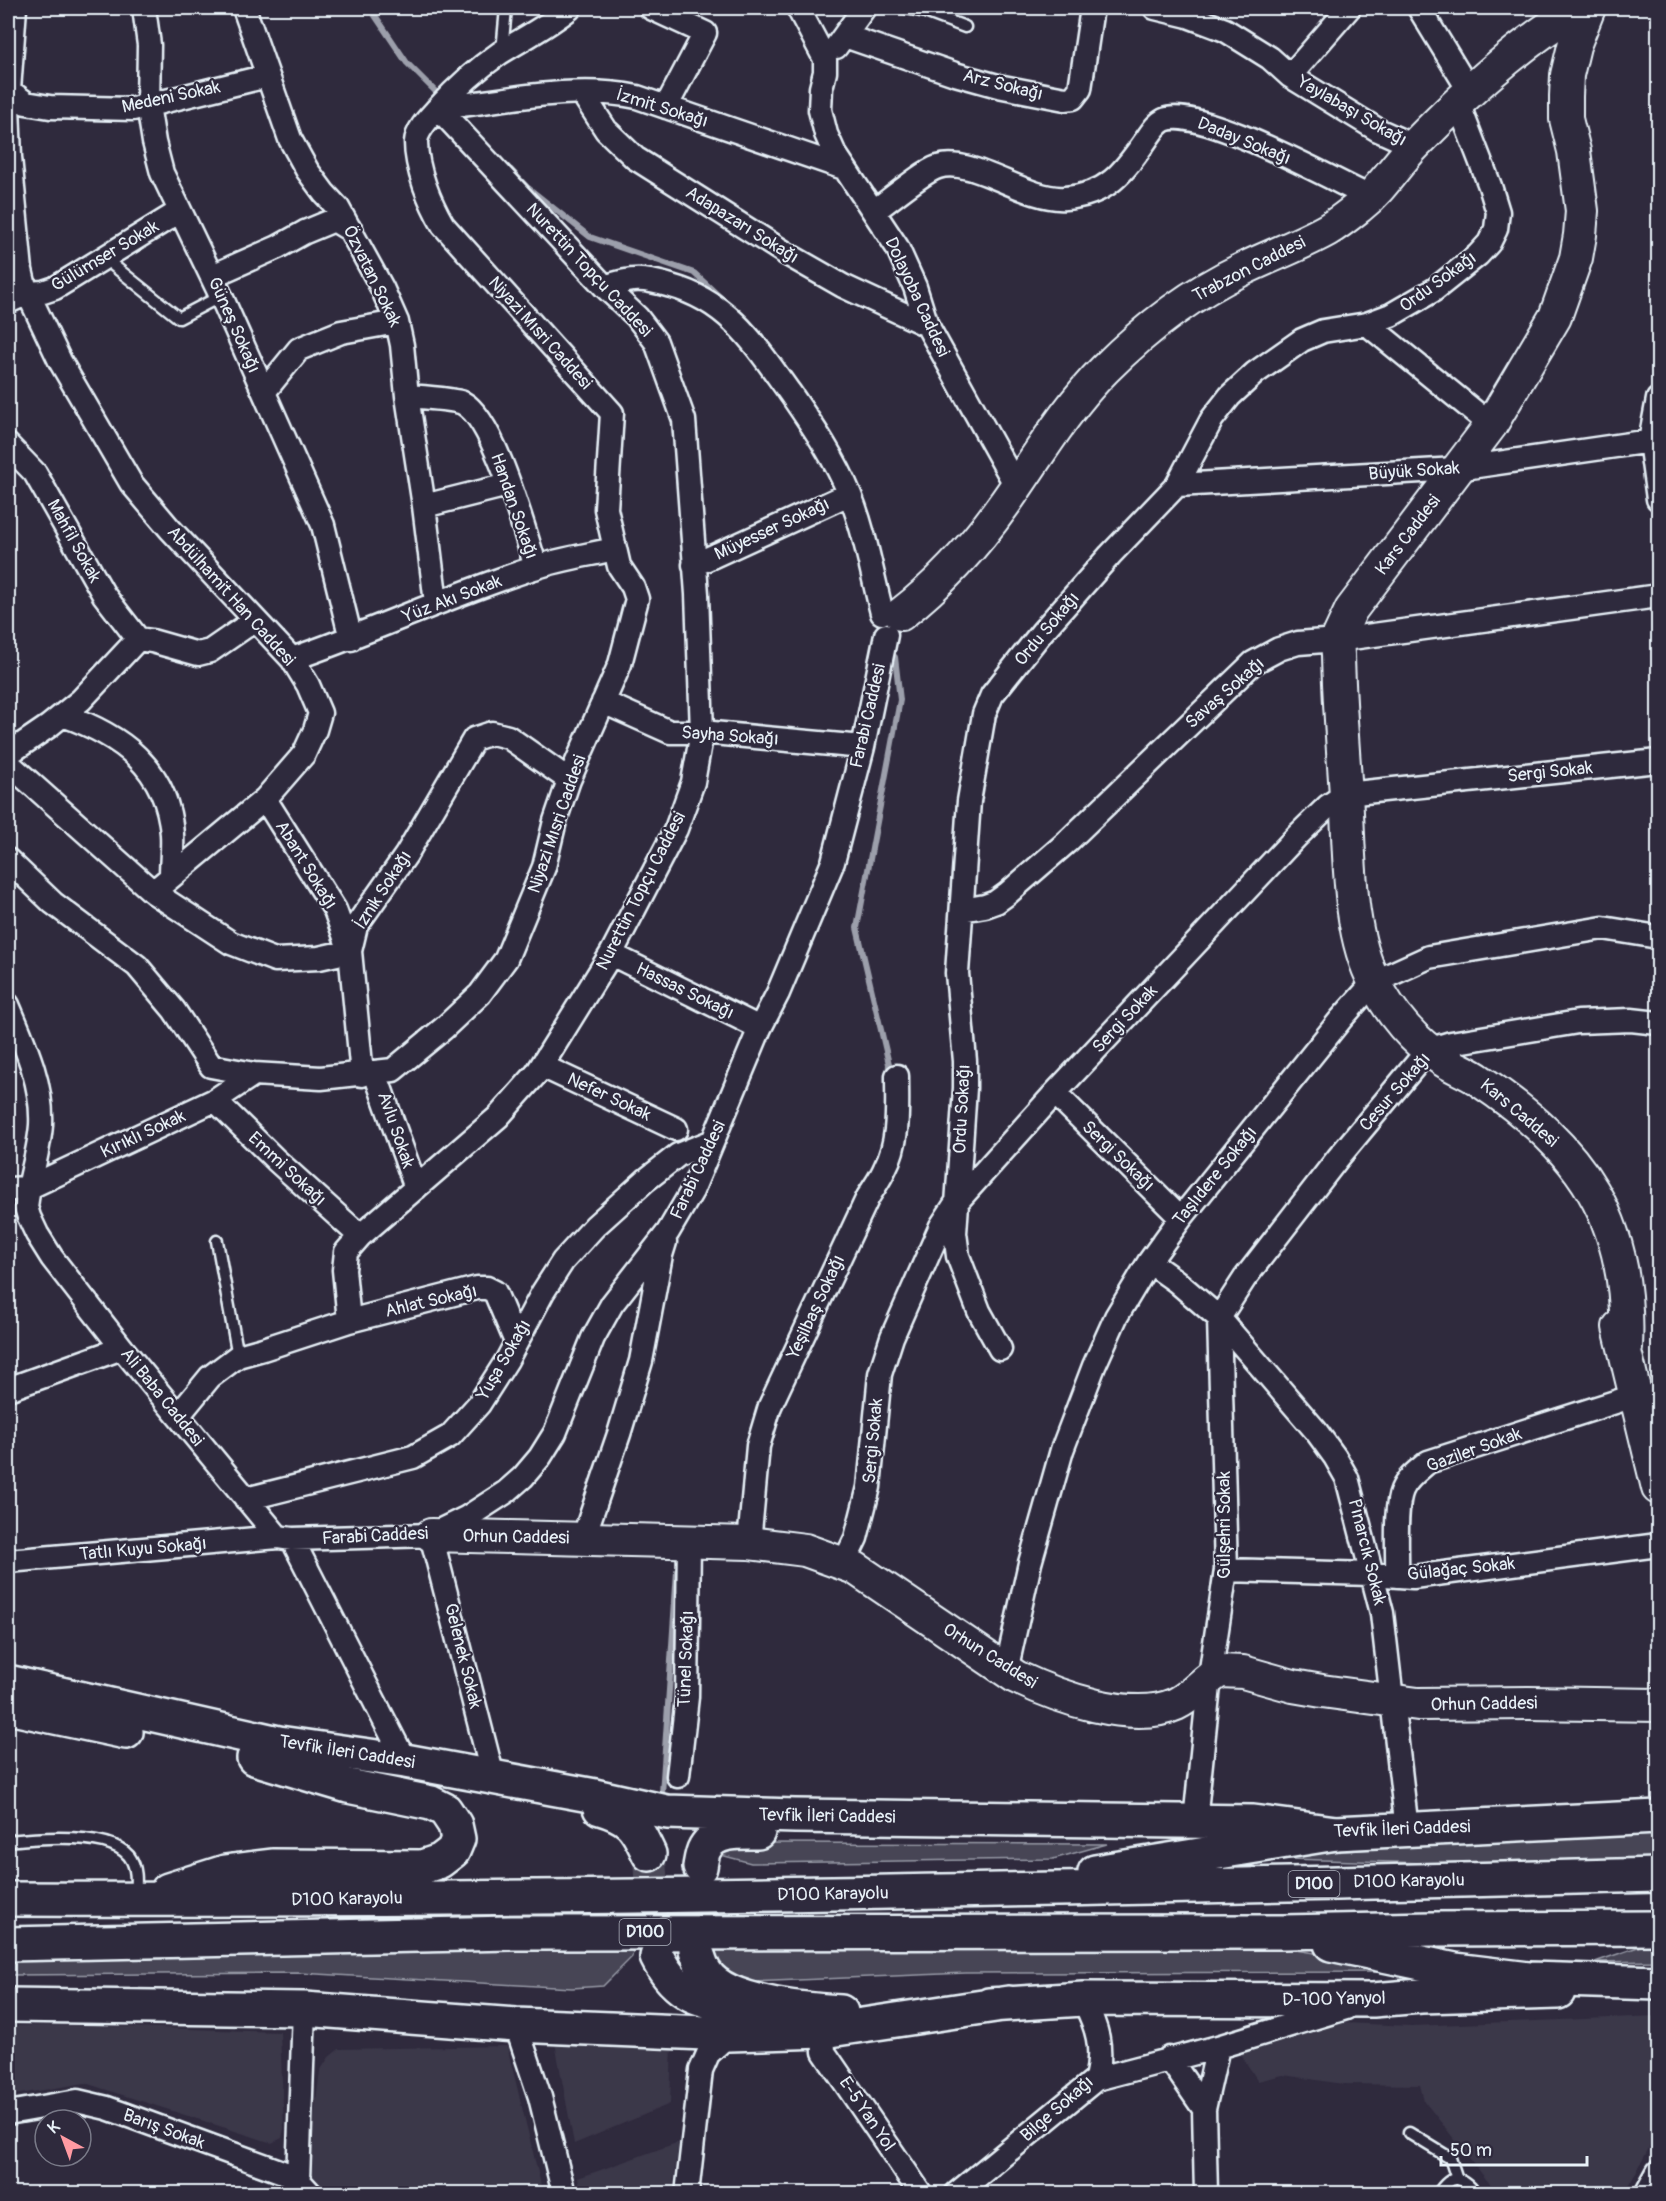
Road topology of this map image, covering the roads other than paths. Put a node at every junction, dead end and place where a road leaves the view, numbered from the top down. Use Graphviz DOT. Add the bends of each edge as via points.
graph roads {
  1 [pos="15,8"];
  2 [pos="144,8"];
  3 [pos="244,8"];
  4 [pos="506,8"];
  5 [pos="570,8"];
  6 [pos="651,8"];
  7 [pos="798,8"];
  8 [pos="867,8"];
  9 [pos="906,8"];
  10 [pos="1092,8"];
  11 [pos="1155,8"];
  12 [pos="1349,8"];
  13 [pos="1419,8"];
  14 [pos="1579,8"];
  15 [pos="1589,8"];
  16 [pos="1207,14"];
  17 [pos="965,27"];
  18 [pos="845,36"];
  19 [pos="502,52"];
  20 [pos="825,59"];
  21 [pos="267,76"];
  22 [pos="1290,76"];
  23 [pos="582,93"];
  24 [pos="1464,97"];
  25 [pos="8,98"];
  26 [pos="148,105"];
  27 [pos="666,107"];
  28 [pos="438,108"];
  29 [pos="1414,146"];
  30 [pos="844,168"];
  31 [pos="1370,197"];
  32 [pos="180,211"];
  33 [pos="874,211"];
  34 [pos="352,231"];
  35 [pos="104,258"];
  36 [pos="212,276"];
  37 [pos="605,287"];
  38 [pos="221,296"];
  39 [pos="18,297"];
  40 [pos="397,321"];
  41 [pos="1367,324"];
  42 [pos="927,325"];
  43 [pos="264,392"];
  44 [pos="407,396"];
  45 [pos="1659,399"];
  46 [pos="1491,425"];
  47 [pos="1654,443"];
  48 [pos="8,446"];
  49 [pos="1457,469"];
  50 [pos="508,485"];
  51 [pos="1177,485"];
  52 [pos="1016,486"];
  53 [pos="849,494"];
  54 [pos="1659,499"];
  55 [pos="424,507"];
  56 [pos="615,549"];
  57 [pos="694,565"];
  58 [pos="536,567"];
  59 [pos="1659,596"];
  60 [pos="436,603"];
  61 [pos="255,620"];
  62 [pos="890,621"];
  63 [pos="138,639"];
  64 [pos="351,639"];
  65 [pos="1337,640"];
  66 [pos="292,659"];
  67 [pos="603,702"];
  68 [pos="63,715"];
  69 [pos="702,732"];
  70 [pos="862,747"];
  71 [pos="8,754"];
  72 [pos="1659,761"];
  73 [pos="8,763"];
  74 [pos="569,780"];
  75 [pos="1346,794"];
  76 [pos="265,799"];
  77 [pos="8,860"];
  78 [pos="171,876"];
  79 [pos="153,892"];
  80 [pos="962,910"];
  81 [pos="1659,937"];
  82 [pos="350,951"];
  83 [pos="611,954"];
  84 [pos="1374,982"];
  85 [pos="8,1005"];
  86 [pos="1659,1023"];
  87 [pos="760,1028"];
  88 [pos="1437,1056"];
  89 [pos="542,1065"];
  90 [pos="254,1074"];
  91 [pos="368,1074"];
  92 [pos="897,1076"];
  93 [pos="1055,1094"];
  94 [pos="215,1100"];
  95 [pos="676,1129"];
  96 [pos="712,1141"];
  97 [pos="416,1188"];
  98 [pos="18,1189"];
  99 [pos="956,1203"];
  100 [pos="1181,1218"];
  101 [pos="669,1232"];
  102 [pos="360,1236"];
  103 [pos="217,1241"];
  104 [pos="1149,1262"];
  105 [pos="1219,1318"];
  106 [pos="349,1321"];
  107 [pos="516,1342"];
  108 [pos="122,1348"];
  109 [pos="1000,1349"];
  110 [pos="238,1356"];
  111 [pos="8,1389"];
  112 [pos="1637,1395"];
  113 [pos="178,1416"];
  114 [pos="1659,1488"];
  115 [pos="246,1499"];
  116 [pos="431,1535"];
  117 [pos="285,1538"];
  118 [pos="583,1539"];
  119 [pos="689,1542"];
  120 [pos="749,1544"];
  121 [pos="1659,1545"];
  122 [pos="8,1561"];
  123 [pos="844,1563"];
  124 [pos="1226,1570"];
  125 [pos="1371,1574"];
  126 [pos="1397,1576"];
  127 [pos="1006,1671"];
  128 [pos="1210,1676"];
  129 [pos="8,1682"];
  130 [pos="1392,1702"];
  131 [pos="1659,1706"];
  132 [pos="8,1707"];
  133 [pos="254,1758"];
  134 [pos="405,1761"];
  135 [pos="678,1776"];
  136 [pos="493,1777"];
  137 [pos="1659,1817"];
  138 [pos="1195,1821"];
  139 [pos="1407,1830"];
  140 [pos="1336,1833"];
  141 [pos="8,1841"];
  142 [pos="650,1854"];
  143 [pos="699,1867"];
  144 [pos="1659,1875"];
  145 [pos="970,1892"];
  146 [pos="8,1899"];
  147 [pos="135,1900"];
  148 [pos="1659,1928"];
  149 [pos="1283,1932"];
  150 [pos="8,1944"];
  151 [pos="696,1950"];
  152 [pos="657,1957"];
  153 [pos="1659,1983"];
  154 [pos="1659,1990"];
  155 [pos="1083,1999"];
  156 [pos="1373,2000"];
  157 [pos="1009,2003"];
  158 [pos="8,2005"];
  159 [pos="787,2008"];
  160 [pos="304,2009"];
  161 [pos="516,2025"];
  162 [pos="823,2031"];
  163 [pos="729,2034"];
  164 [pos="1218,2046"];
  165 [pos="1169,2058"];
  166 [pos="1096,2079"];
  167 [pos="1204,2109"];
  168 [pos="8,2113"];
  169 [pos="1409,2133"];
  170 [pos="1659,2172"];
  171 [pos="1456,2179"];
  172 [pos="305,2187"];
  173 [pos="564,2193"];
  174 [pos="687,2193"];
  175 [pos="921,2193"];
  176 [pos="956,2193"];
  177 [pos="1206,2193"];
  178 [pos="1438,2193"];
  179 [pos="1476,2193"];
  180 [pos="1646,2193"];
  1 -- 25 [label="street, Abdülhamit Han Caddesi"];
  2 -- 26 [label="street, Güneş Sokağı" via="149,45"];
  3 -- 21 [label="street, Özvatan Sokak"];
  4 -- 19 [label="lane"];
  5 -- 19 [label="street, Niyazi Mısri Caddesi"];
  6 -- 27 [label="street" via="705,33"];
  7 -- 20 [label="street"];
  8 -- 18 [label="street"];
  9 -- 17 [label="lane"];
  10 -- 18 [label="street, Arz Sokağı" via="1080,89 1074,98 998,86"];
  11 -- 16 [label="street, Yaylabaşı Sokağı"];
  12 -- 22 [label="street, Yaylabaşı Sokağı"];
  13 -- 24 [label="street, Ordu Sokağı"];
  14 -- 24 [label="street, Trabzon Caddesi" via="1531,39"];
  15 -- 46 [label="street, Kars Caddesi" via="1574,46 1566,96 1566,119 1582,211 1576,258 1555,317"];
  16 -- 22 [label="street, Yaylabaşı Sokağı"];
  18 -- 20 [label="street"];
  19 -- 28 [label="street, Niyazi Mısri Caddesi" via="480,67"];
  20 -- 30 [label="street, Dolayoba Caddesi" via="820,110 826,134"];
  21 -- 26 [label="street, Medeni Sokak"];
  21 -- 34 [label="street, Özvatan Sokak" via="301,160"];
  22 -- 29 [label="street, Yaylabaşı Sokağı" via="1378,130"];
  23 -- 27 [label="street, İzmit Sokağı" via="612,92"];
  23 -- 28 [label="street, İzmit Sokağı"];
  23 -- 42 [label="street, Adapazarı Sokağı" via="606,130 635,158 787,254 843,286"];
  24 -- 29 [label="street, Trabzon Caddesi"];
  24 -- 41 [label="street, Ordu Sokağı" via="1498,212 1496,229 1478,255 1434,290"];
  25 -- 26 [label="street, Medeni Sokak" via="50,107 133,109"];
  25 -- 39 [label="street, Abdülhamit Han Caddesi" via="9,157 21,270"];
  26 -- 32 [label="street, Güneş Sokağı" via="162,173"];
  27 -- 30 [label="street, İzmit Sokağı"];
  28 -- 37 [label="street, Nurettin Topçu Caddesi"];
  28 -- 56 [label="street, Niyazi Mısri Caddesi" via="425,122 416,141 431,205 443,225 612,413 606,509"];
  29 -- 31 [label="street, Trabzon Caddesi"];
  30 -- 33 [label="street, Dolayoba Caddesi"];
  31 -- 33 [label="street, Daday Sokağı" via="1234,133 1177,117 1155,127 1122,172 1108,186 1092,193 1060,199 949,166 936,168"];
  31 -- 52 [label="street, Trabzon Caddesi" via="1329,229 1197,293 1151,327 1102,372"];
  32 -- 35 [label="street, Gülümser Sokak"];
  32 -- 36 [label="street, Güneş Sokağı"];
  33 -- 42 [label="street, Dolayoba Caddesi" via="897,247"];
  34 -- 36 [label="street" via="334,220"];
  34 -- 40 [label="street, Özvatan Sokak"];
  35 -- 38 [label="lane" via="179,318"];
  35 -- 39 [label="street, Gülümser Sokak" via="55,288"];
  36 -- 38 [label="street, Güneş Sokağı"];
  37 -- 53 [label="street, Farabi Caddesi" via="624,279 649,279 704,298 723,311 746,332 806,416"];
  37 -- 57 [label="street, Nurettin Topçu Caddesi" via="637,317 656,342 684,420"];
  38 -- 43 [label="street, Güneş Sokağı"];
  39 -- 61 [label="street, Abdülhamit Han Caddesi" via="131,483"];
  40 -- 43 [label="street" via="340,332 299,349"];
  40 -- 44 [label="street, Özvatan Sokak"];
  41 -- 46 [label="street"];
  41 -- 51 [label="street, Ordu Sokağı" via="1323,331 1302,340 1255,373 1212,419"];
  42 -- 52 [label="street, Dolayoba Caddesi"];
  43 -- 64 [label="street, Güneş Sokağı" via="323,525"];
  44 -- 50 [label="street, Handan Sokağı" via="462,403 479,418 501,460"];
  44 -- 55 [label="street, Özvatan Sokak"];
  45 -- 47 [label="street"];
  46 -- 49 [label="street, Kars Caddesi"];
  47 -- 49 [label="street, Büyük Sokak"];
  47 -- 54 [label="street"];
  48 -- 63 [label="street, Mahfil Sokak" via="35,473 104,595"];
  49 -- 51 [label="street, Büyük Sokak"];
  49 -- 65 [label="street, Kars Caddesi" via="1351,610"];
  50 -- 55 [label="street"];
  50 -- 58 [label="street, Handan Sokağı"];
  51 -- 80 [label="street, Ordu Sokağı" via="1049,624 992,695 984,714 969,801"];
  52 -- 62 [label="street, Trabzon Caddesi" via="932,590"];
  53 -- 57 [label="street, Müyesser Sokağı"];
  53 -- 62 [label="street, Farabi Caddesi"];
  55 -- 60 [label="street, Özvatan Sokak"];
  56 -- 58 [label="street, Yüz Akı Sokak"];
  56 -- 67 [label="street, Niyazi Mısri Caddesi" via="619,566 637,599 620,664"];
  57 -- 69 [label="street, Nurettin Topçu Caddesi"];
  58 -- 60 [label="street, Yüz Akı Sokak"];
  59 -- 65 [label="street, Savaş Sokağı"];
  60 -- 64 [label="street, Yüz Akı Sokak"];
  61 -- 63 [label="street" via="210,651 198,654"];
  61 -- 66 [label="street, Abdülhamit Han Caddesi"];
  62 -- 70 [label="street, Farabi Caddesi"];
  63 -- 68 [label="street"];
  64 -- 66 [label="street, Yüz Akı Sokak"];
  65 -- 75 [label="street, Kars Caddesi"];
  65 -- 80 [label="street, Savaş Sokağı" via="1298,643 1253,663 1007,894 985,906"];
  66 -- 76 [label="street, Abdülhamit Han Caddesi" via="320,712 304,754"];
  67 -- 69 [label="street, Sayha Sokağı" via="670,732"];
  67 -- 74 [label="street, Niyazi Mısri Caddesi"];
  68 -- 71 [label="street"];
  68 -- 78 [label="street" via="104,732 142,759 166,805 172,833"];
  69 -- 70 [label="street, Sayha Sokağı"];
  69 -- 83 [label="street, Nurettin Topçu Caddesi" via="693,782 676,829"];
  70 -- 87 [label="street, Farabi Caddesi" via="833,862"];
  72 -- 75 [label="street, Sergi Sokak"];
  73 -- 79 [label="street"];
  74 -- 82 [label="street, İznik Sokağı" via="508,737 492,733 474,739 406,855 356,926"];
  74 -- 91 [label="street, Niyazi Mısri Caddesi" via="544,867 506,959 480,994 444,1029 393,1070"];
  75 -- 84 [label="street, Kars Caddesi" via="1360,948"];
  75 -- 93 [label="street, Sergi Sokak" via="1297,836"];
  76 -- 78 [label="street, Abdülhamit Han Caddesi"];
  76 -- 82 [label="street, Abant Sokağı" via="336,910"];
  77 -- 90 [label="street, Niyazi Mısri Caddesi" via="53,903 137,966 174,1010 211,1066"];
  78 -- 79 [label="street, Abdülhamit Han Caddesi"];
  79 -- 82 [label="street, İznik Sokağı" via="231,942 275,960 320,958"];
  80 -- 99 [label="street, Ordu Sokağı" via="957,973 965,1088"];
  81 -- 84 [label="street, Taşlıdere Sokağı" via="1603,928 1429,957"];
  82 -- 91 [label="street, Abant Sokağı"];
  83 -- 87 [label="street, Hassas Sokağı"];
  83 -- 89 [label="street, Nurettin Topçu Caddesi"];
  84 -- 88 [label="street, Kars Caddesi" via="1405,1027"];
  84 -- 100 [label="street, Taşlıdere Sokağı"];
  85 -- 98 [label="street, Ali Baba Caddesi" via="28,1053 40,1097 41,1125 33,1171"];
  86 -- 88 [label="street, Cesur Sokağı" via="1578,1022 1451,1042"];
  87 -- 96 [label="street, Farabi Caddesi"];
  88 -- 105 [label="street, Cesur Sokağı" via="1338,1158 1245,1278"];
  88 -- 112 [label="street, Kars Caddesi" via="1466,1071 1527,1115 1586,1177 1606,1215 1616,1248 1627,1317 1626,1347"];
  89 -- 95 [label="street, Nefer Sokak"];
  89 -- 97 [label="street, Nurettin Topçu Caddesi" via="498,1117"];
  90 -- 91 [label="street, Niyazi Mısri Caddesi" via="321,1078"];
  90 -- 94 [label="street, Kırıklı Sokak"];
  91 -- 97 [label="street, Avlu Sokak"];
  92 -- 120 [label="street, Yeşilbaş Sokağı" via="898,1121 886,1167 868,1197 770,1406 758,1446"];
  93 -- 99 [label="street, Sergi Sokak"];
  93 -- 100 [label="street, Sergi Sokağı"];
  94 -- 98 [label="street, Kırıklı Sokak"];
  94 -- 102 [label="street, Emmi Sokağı"];
  96 -- 101 [label="street, Farabi Caddesi" via="692,1191"];
  96 -- 107 [label="street, Yuşa Sokağı" via="678,1155 595,1227 563,1261"];
  97 -- 102 [label="street, Nurettin Topçu Caddesi"];
  98 -- 108 [label="street, Ali Baba Caddesi" via="28,1217 52,1258"];
  99 -- 109 [label="street, Ordu Sokağı" via="958,1257 979,1311"];
  99 -- 123 [label="street, Sergi Sokak" via="920,1271 883,1364 869,1486 856,1538"];
  100 -- 104 [label="street, Taşlıdere Sokağı"];
  101 -- 116 [label="street, Farabi Caddesi" via="612,1304 593,1338 555,1433 540,1457 506,1492"];
  101 -- 118 [label="street" via="641,1361"];
  102 -- 106 [label="street, Nurettin Topçu Caddesi" via="346,1252"];
  103 -- 110 [label="lane"];
  104 -- 105 [label="street"];
  104 -- 127 [label="street, Taşlıdere Sokağı" via="1116,1317 1067,1434 1032,1554"];
  105 -- 124 [label="street, Gülşehri Sokak"];
  105 -- 125 [label="street, Pınarcık Sokak" via="1335,1457 1353,1496"];
  106 -- 107 [label="street, Ahlat Sokağı" via="477,1287 487,1288 495,1292"];
  106 -- 110 [label="street"];
  107 -- 115 [label="street, Yuşa Sokağı" via="479,1404 450,1436 413,1457"];
  108 -- 111 [label="street"];
  108 -- 113 [label="street, Ali Baba Caddesi"];
  110 -- 113 [label="street" via="210,1377"];
  112 -- 114 [label="street, Kars Caddesi"];
  112 -- 126 [label="street, Gaziler Sokak" via="1428,1462 1402,1490"];
  113 -- 115 [label="street, Ali Baba Caddesi"];
  115 -- 117 [label="street, Ali Baba Caddesi"];
  116 -- 117 [label="street, Farabi Caddesi"];
  116 -- 118 [label="street, Orhun Caddesi"];
  116 -- 136 [label="street, Gelenek Sokak"];
  117 -- 122 [label="street, Tatlı Kuyu Sokağı"];
  117 -- 134 [label="street, Ali Baba Caddesi"];
  118 -- 119 [label="street, Orhun Caddesi"];
  119 -- 120 [label="street, Orhun Caddesi"];
  119 -- 135 [label="street, Tünel Sokağı" via="687,1697"];
  120 -- 123 [label="street, Orhun Caddesi" via="805,1550"];
  121 -- 126 [label="street, Gülağaç Sokak"];
  123 -- 127 [label="street, Orhun Caddesi"];
  124 -- 125 [label="street, Gülağaç Sokak"];
  124 -- 128 [label="street, Gülşehri Sokak"];
  125 -- 126 [label="street, Gülağaç Sokak"];
  125 -- 130 [label="street, Pınarcık Sokak" via="1382,1613"];
  127 -- 128 [label="street, Orhun Caddesi" via="1060,1695 1137,1712 1177,1703"];
  128 -- 130 [label="street, Orhun Caddesi" via="1220,1671 1243,1672 1293,1686"];
  128 -- 138 [label="street, Gülşehri Sokak"];
  129 -- 134 [label="main road, Tevfik İleri Caddesi" via="269,1741"];
  130 -- 131 [label="street, Orhun Caddesi"];
  130 -- 139 [label="street, Pınarcık Sokak"];
  132 -- 133 [label="main road"];
  133 -- 142 [label="main road" via="587,1803 620,1814 637,1829"];
  133 -- 147 [label="main road" via="445,1810 458,1839 453,1851 422,1867 272,1866 225,1872"];
  134 -- 136 [label="main road, Tevfik İleri Caddesi"];
  136 -- 138 [label="main road, Tevfik İleri Caddesi" via="667,1812"];
  137 -- 139 [label="main road, Tevfik İleri Caddesi"];
  138 -- 140 [label="main road, Tevfik İleri Caddesi" via="1253,1822"];
  139 -- 140 [label="main road, Tevfik İleri Caddesi"];
  140 -- 143 [label="main road" via="736,1832 716,1836 705,1848"];
  140 -- 145 [label="main road"];
  141 -- 147 [label="lane" via="85,1838 119,1847 136,1873"];
  144 -- 145 [label="main road, D100 Karayolu / D100"];
  145 -- 147 [label="main road, D100 Karayolu / D100"];
  146 -- 147 [label="main road, D100 Karayolu / D100"];
  148 -- 149 [label="main road, D100 Karayolu / D100"];
  149 -- 150 [label="main road, D100 Karayolu / D100" via="510,1933"];
  149 -- 153 [label="main road" via="1455,1970 1530,1979"];
  151 -- 159 [label="main road" via="705,1973 720,1986"];
  152 -- 159 [label="main road" via="674,1984 696,1998 723,2004"];
  154 -- 156 [label="main road, D-100 Yanyol"];
  155 -- 156 [label="main road, D-100 Yanyol"];
  155 -- 157 [label="main road, D-100 Yanyol"];
  155 -- 166 [label="street, Bilge Sokağı" via="1097,2026 1100,2062"];
  156 -- 164 [label="street"];
  157 -- 159 [label="main road" via="856,2014"];
  157 -- 162 [label="main road"];
  158 -- 160 [label="main road"];
  160 -- 161 [label="main road"];
  160 -- 172 [label="street"];
  161 -- 163 [label="main road"];
  161 -- 173 [label="street" via="540,2097"];
  162 -- 163 [label="main road"];
  162 -- 175 [label="street, E-5 Yan Yol" via="824,2052"];
  163 -- 174 [label="street" via="708,2054 701,2070"];
  164 -- 165 [label="street"];
  164 -- 167 [label="street"];
  165 -- 166 [label="street"];
  165 -- 167 [label="street"];
  166 -- 176 [label="street, Bilge Sokağı"];
  167 -- 177 [label="street"];
  168 -- 172 [label="street, Barış Sokak" via="78,2101 107,2108 288,2174"];
  169 -- 171 [label="lane" via="1450,2158"];
  170 -- 180 [label="street"];
  171 -- 178 [label="lane"];
  171 -- 179 [label="lane" via="1467,2182"];
}
